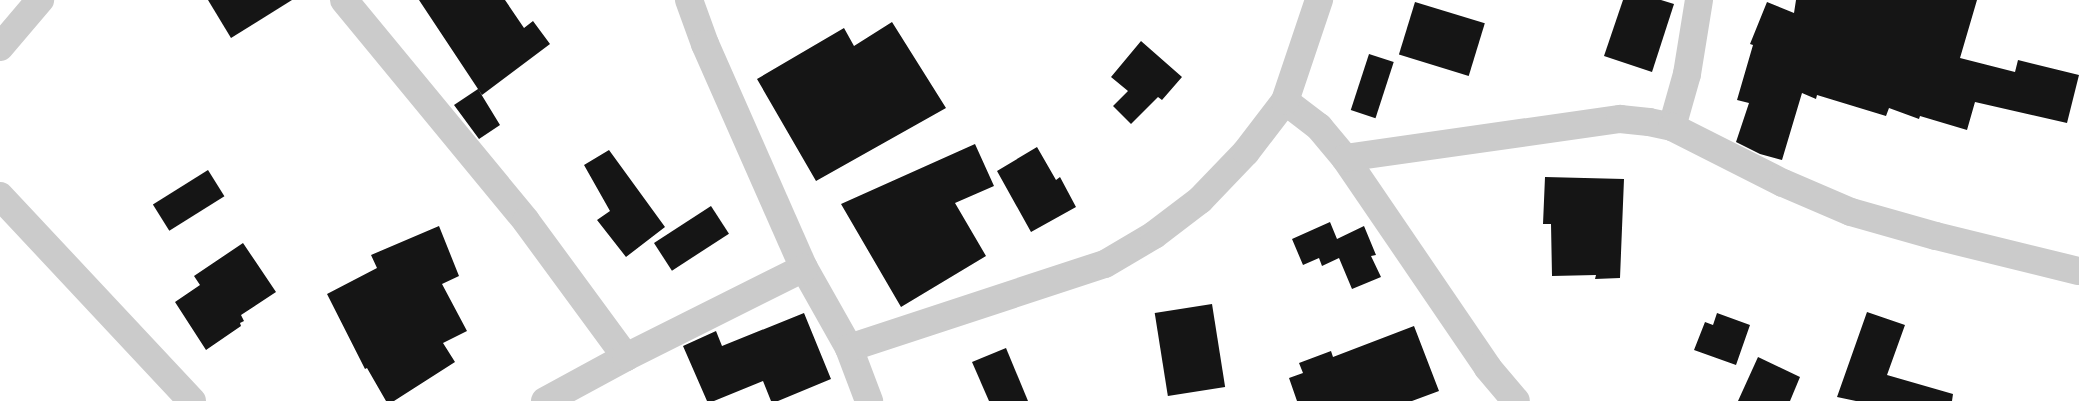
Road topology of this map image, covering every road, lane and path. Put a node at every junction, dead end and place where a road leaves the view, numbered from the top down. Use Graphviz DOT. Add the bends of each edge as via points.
graph roads {
  1 [pos="40,0"];
  2 [pos="344,0"];
  3 [pos="689,0"];
  4 [pos="1319,0"];
  5 [pos="1699,0"];
  6 [pos="0,48"];
  7 [pos="1285,100"];
  8 [pos="1672,127"];
  9 [pos="1346,158"];
  10 [pos="0,196"];
  11 [pos="804,268"];
  12 [pos="2079,271"];
  13 [pos="848,348"];
  14 [pos="626,357"];
  15 [pos="192,401"];
  16 [pos="545,401"];
  17 [pos="869,401"];
  18 [pos="1516,401"];
  1 -- 6 [label="street"];
  2 -- 14 [label="street" via="526,221"];
  3 -- 11 [label="street" via="705,44"];
  4 -- 7 [label="street"];
  5 -- 8 [label="street" via="1688,74"];
  7 -- 9 [label="street" via="1319,127"];
  7 -- 13 [label="street" via="1246,152 1200,200 1154,235 1105,264"];
  8 -- 9 [label="street" via="1620,119"];
  8 -- 12 [label="street" via="1783,183 1851,212"];
  9 -- 18 [label="street" via="1488,368"];
  10 -- 15 [label="street"];
  11 -- 13 [label="street"];
  11 -- 14 [label="street"];
  13 -- 17 [label="street"];
  14 -- 16 [label="street"];
}
